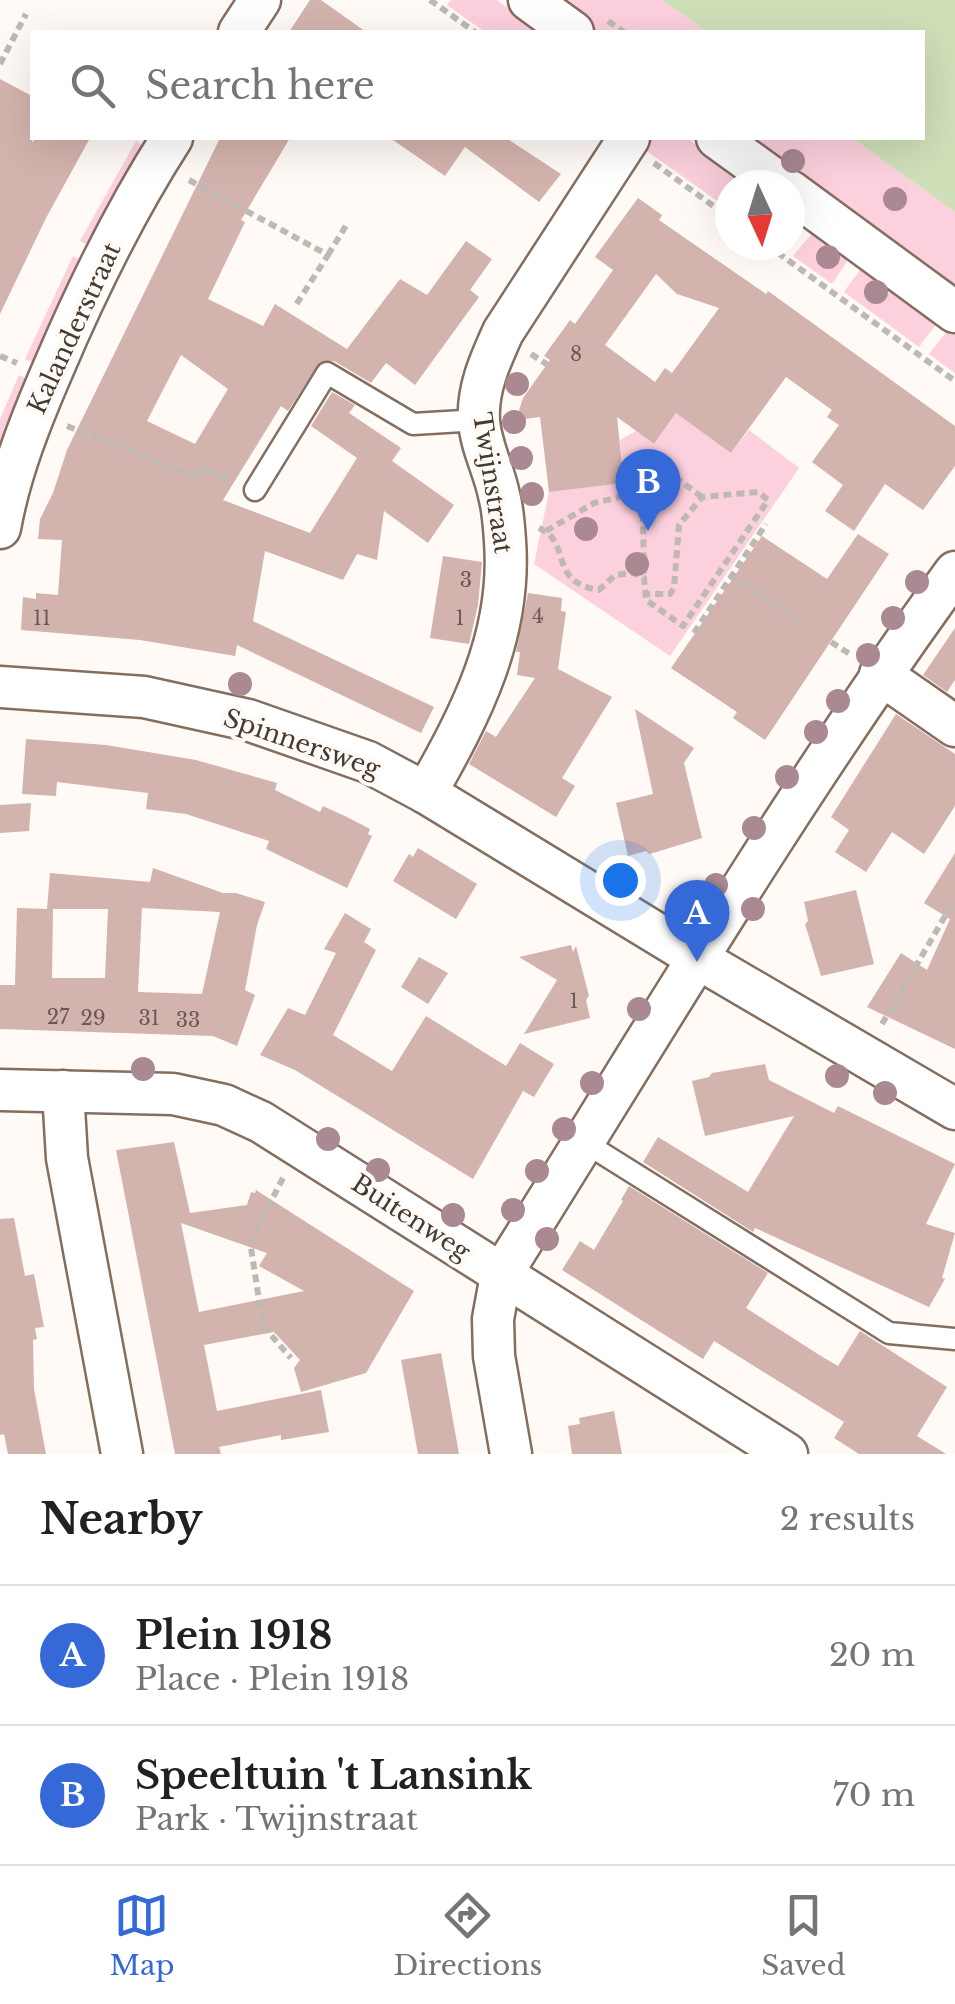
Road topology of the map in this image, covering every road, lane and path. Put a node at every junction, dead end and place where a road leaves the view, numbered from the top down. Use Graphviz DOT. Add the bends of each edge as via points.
graph roads {
  1 [pos="260,0"];
  2 [pos="430,0"];
  3 [pos="528,0"];
  4 [pos="26,14"];
  5 [pos="240,30"];
  6 [pos="472,30"];
  7 [pos="570,30"];
  8 [pos="0,64"];
  9 [pos="627,140"];
  10 [pos="720,140"];
  11 [pos="164,150"];
  12 [pos="761,170"];
  13 [pos="805,202"];
  14 [pos="715,207"];
  15 [pos="347,224"];
  16 [pos="328,255"];
  17 [pos="788,260"];
  18 [pos="294,308"];
  19 [pos="955,312"];
  20 [pos="955,381"];
  21 [pos="34,414"];
  22 [pos="479,420"];
  23 [pos="256,490"];
  24 [pos="633,494"];
  25 [pos="702,497"];
  26 [pos="766,524"];
  27 [pos="0,528"];
  28 [pos="955,572"];
  29 [pos="730,576"];
  30 [pos="644,578"];
  31 [pos="644,594"];
  32 [pos="799,620"];
  33 [pos="694,633"];
  34 [pos="880,674"];
  35 [pos="0,687"];
  36 [pos="955,726"];
  37 [pos="426,793"];
  38 [pos="955,908"];
  39 [pos="698,958"];
  40 [pos="864,1056"];
  41 [pos="0,1090"];
  42 [pos="63,1091"];
  43 [pos="955,1108"];
  44 [pos="584,1142"];
  45 [pos="300,1146"];
  46 [pos="502,1276"];
  47 [pos="955,1339"];
  48 [pos="291,1358"];
  49 [pos="122,1454"];
  50 [pos="511,1454"];
  51 [pos="787,1454"];
  1 -- 5 [label="street"];
  2 -- 6 [label="path"];
  3 -- 7 [label="street"];
  4 -- 8 [label="path"];
  9 -- 14 [label="path"];
  9 -- 22 [label="street, Twijnstraat" via="502,332"];
  10 -- 12 [label="street"];
  11 -- 16 [label="path"];
  11 -- 21 [label="street, Kalanderstraat" via="110,244"];
  13 -- 19 [label="street"];
  15 -- 16 [label="path"];
  16 -- 18 [label="path"];
  17 -- 20 [label="path"];
  21 -- 23 [label="path" via="198,478 202,468"];
  21 -- 27 [label="street, Kalanderstraat"];
  22 -- 23 [label="lane" via="413,424 327,373"];
  22 -- 37 [label="street, Twijnstraat" via="499,494 506,584 482,684"];
  24 -- 25 [label="path" via="644,480 667,471"];
  24 -- 30 [label="path" via="643,518"];
  24 -- 30 [label="path" via="594,503 547,532 578,584 599,590 616,575"];
  25 -- 31 [label="path" via="678,525 674,588 670,594"];
  25 -- 31 [label="path" via="758,492 768,500 684,626"];
  26 -- 29 [label="path"];
  28 -- 34 [label="street"];
  29 -- 32 [label="path"];
  29 -- 33 [label="path"];
  30 -- 31 [label="path"];
  34 -- 36 [label="street"];
  34 -- 39 [label="street"];
  35 -- 37 [label="street, Spinnersweg" via="144,698 248,720 368,762"];
  37 -- 39 [label="street, Spinnersweg"];
  38 -- 40 [label="path" via="950,906"];
  39 -- 40 [label="street, Spinnersweg"];
  39 -- 44 [label="street"];
  40 -- 43 [label="street, Spinnersweg"];
  41 -- 42 [label="street, Buitenweg"];
  42 -- 45 [label="street, Buitenweg" via="173,1094 224,1105"];
  42 -- 49 [label="street" via="66,1158"];
  44 -- 46 [label="street"];
  44 -- 47 [label="lane" via="889,1333"];
  45 -- 46 [label="street, Buitenweg"];
  45 -- 48 [label="path" via="251,1248 263,1326"];
  46 -- 50 [label="street" via="494,1356"];
  46 -- 51 [label="street, Buitenweg"];
}
